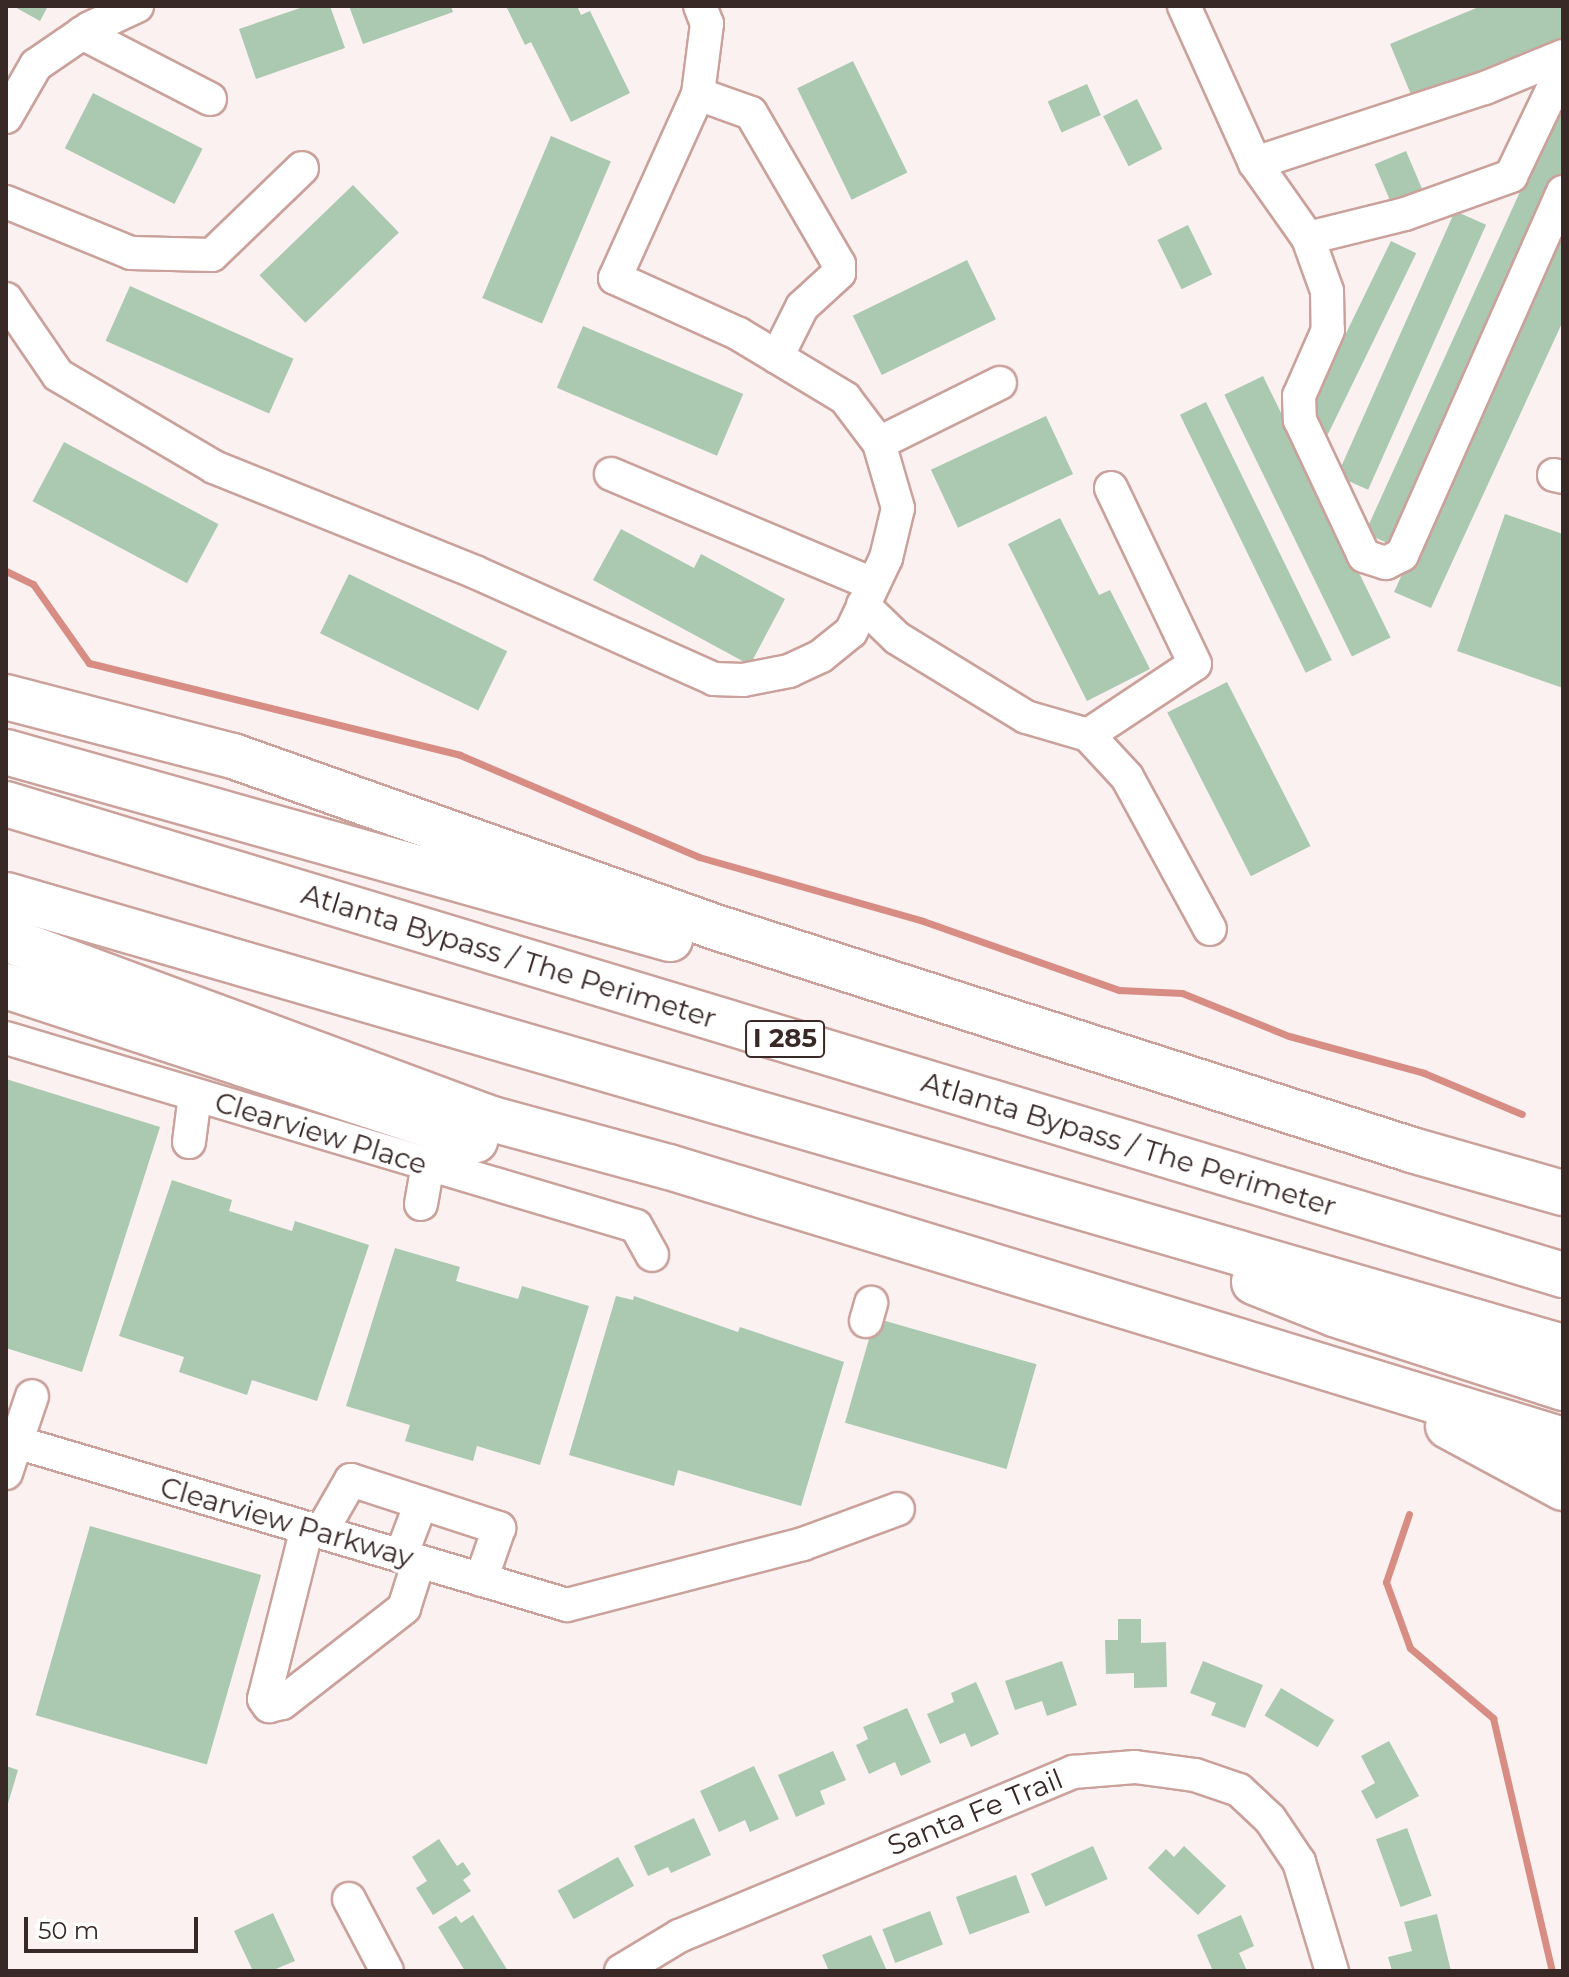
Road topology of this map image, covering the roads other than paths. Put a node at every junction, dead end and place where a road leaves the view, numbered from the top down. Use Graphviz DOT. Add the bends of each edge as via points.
graph roads {
  1 [pos="137,6"];
  2 [pos="700,6"];
  3 [pos="1184,6"];
  4 [pos="82,33"];
  5 [pos="1563,56"];
  6 [pos="14,79"];
  7 [pos="1563,81"];
  8 [pos="698,94"];
  9 [pos="210,99"];
  10 [pos="6,117"];
  11 [pos="1255,163"];
  12 [pos="302,168"];
  13 [pos="1563,192"];
  14 [pos="6,202"];
  15 [pos="1308,238"];
  16 [pos="6,299"];
  17 [pos="777,357"];
  18 [pos="1000,383"];
  19 [pos="879,443"];
  20 [pos="611,474"];
  21 [pos="1111,488"];
  22 [pos="868,594"];
  23 [pos="6,697"];
  24 [pos="1088,735"];
  25 [pos="6,752"];
  26 [pos="6,804"];
  27 [pos="6,895"];
  28 [pos="1210,929"];
  29 [pos="6,939"];
  30 [pos="6,986"];
  31 [pos="6,1038"];
  32 [pos="1133,1059"];
  33 [pos="195,1095"];
  34 [pos="189,1142"];
  35 [pos="428,1165"];
  36 [pos="669,1167"];
  37 [pos="1003,1182"];
  38 [pos="1563,1193"];
  39 [pos="421,1204"];
  40 [pos="652,1255"];
  41 [pos="1563,1275"];
  42 [pos="1563,1347"];
  43 [pos="1303,1361"];
  44 [pos="1563,1388"];
  45 [pos="32,1396"];
  46 [pos="1426,1398"];
  47 [pos="11,1440"];
  48 [pos="1563,1440"];
  49 [pos="1563,1460"];
  50 [pos="6,1473"];
  51 [pos="1563,1488"];
  52 [pos="421,1503"];
  53 [pos="898,1509"];
  54 [pos="314,1530"];
  55 [pos="410,1559"];
  56 [pos="481,1580"];
  57 [pos="349,1899"];
  58 [pos="387,1971"];
  59 [pos="621,1971"];
  60 [pos="1332,1971"];
  1 -- 4 [label="street"];
  2 -- 8 [label="street" via="707,24"];
  3 -- 11 [label="street"];
  4 -- 6 [label="street"];
  4 -- 9 [label="street"];
  5 -- 11 [label="street" via="1485,88"];
  6 -- 10 [label="street"];
  7 -- 15 [label="street" via="1555,84 1511,176 1405,214"];
  8 -- 17 [label="street" via="751,113 839,264 839,273 802,307"];
  8 -- 17 [label="street" via="615,278"];
  11 -- 15 [label="street"];
  12 -- 14 [label="street" via="212,255 131,253"];
  13 -- 15 [label="street" via="1402,555 1386,563 1364,556 1300,420 1299,396 1328,330 1327,291"];
  16 -- 22 [label="street" via="58,375 214,467 475,572 714,679 774,674 821,656 851,632"];
  17 -- 19 [label="street" via="845,398"];
  18 -- 19 [label="street"];
  19 -- 22 [label="street" via="898,508"];
  20 -- 22 [label="street"];
  21 -- 24 [label="street" via="1195,664"];
  22 -- 24 [label="street" via="897,638 1026,717"];
  23 -- 32 [label="highway" via="233,756 715,927"];
  24 -- 28 [label="street" via="1127,777"];
  25 -- 32 [label="highway" via="884,999"];
  26 -- 41 [label="highway, Atlanta Bypass / The Perimeter / I 285"];
  27 -- 37 [label="highway"];
  29 -- 36 [label="highway" via="492,1119"];
  30 -- 36 [label="highway" via="513,1151 617,1166"];
  31 -- 33 [label="street, Clearview Place"];
  32 -- 38 [label="highway"];
  33 -- 34 [label="street"];
  33 -- 35 [label="street, Clearview Place"];
  35 -- 39 [label="street"];
  35 -- 40 [label="street, Clearview Place" via="636,1226"];
  36 -- 43 [label="highway"];
  37 -- 42 [label="highway"];
  37 -- 44 [label="highway" via="1334,1314"];
  43 -- 46 [label="highway"];
  43 -- 51 [label="highway" via="1457,1430"];
  45 -- 47 [label="street"];
  46 -- 48 [label="highway"];
  46 -- 49 [label="highway"];
  47 -- 50 [label="street"];
  47 -- 54 [label="street, Clearview Parkway"];
  52 -- 54 [label="street" via="351,1480"];
  52 -- 55 [label="street"];
  52 -- 56 [label="street" via="499,1528"];
  53 -- 56 [label="street, Clearview Parkway" via="803,1544 567,1605"];
  54 -- 55 [label="street, Clearview Parkway"];
  54 -- 55 [label="street" via="264,1699 269,1706 282,1703 404,1608"];
  55 -- 56 [label="street, Clearview Parkway"];
  57 -- 58 [label="street"];
  59 -- 60 [label="street, Santa Fe Trail" via="679,1936 1073,1772 1135,1767 1195,1775 1239,1790 1270,1819 1299,1862"];
}
